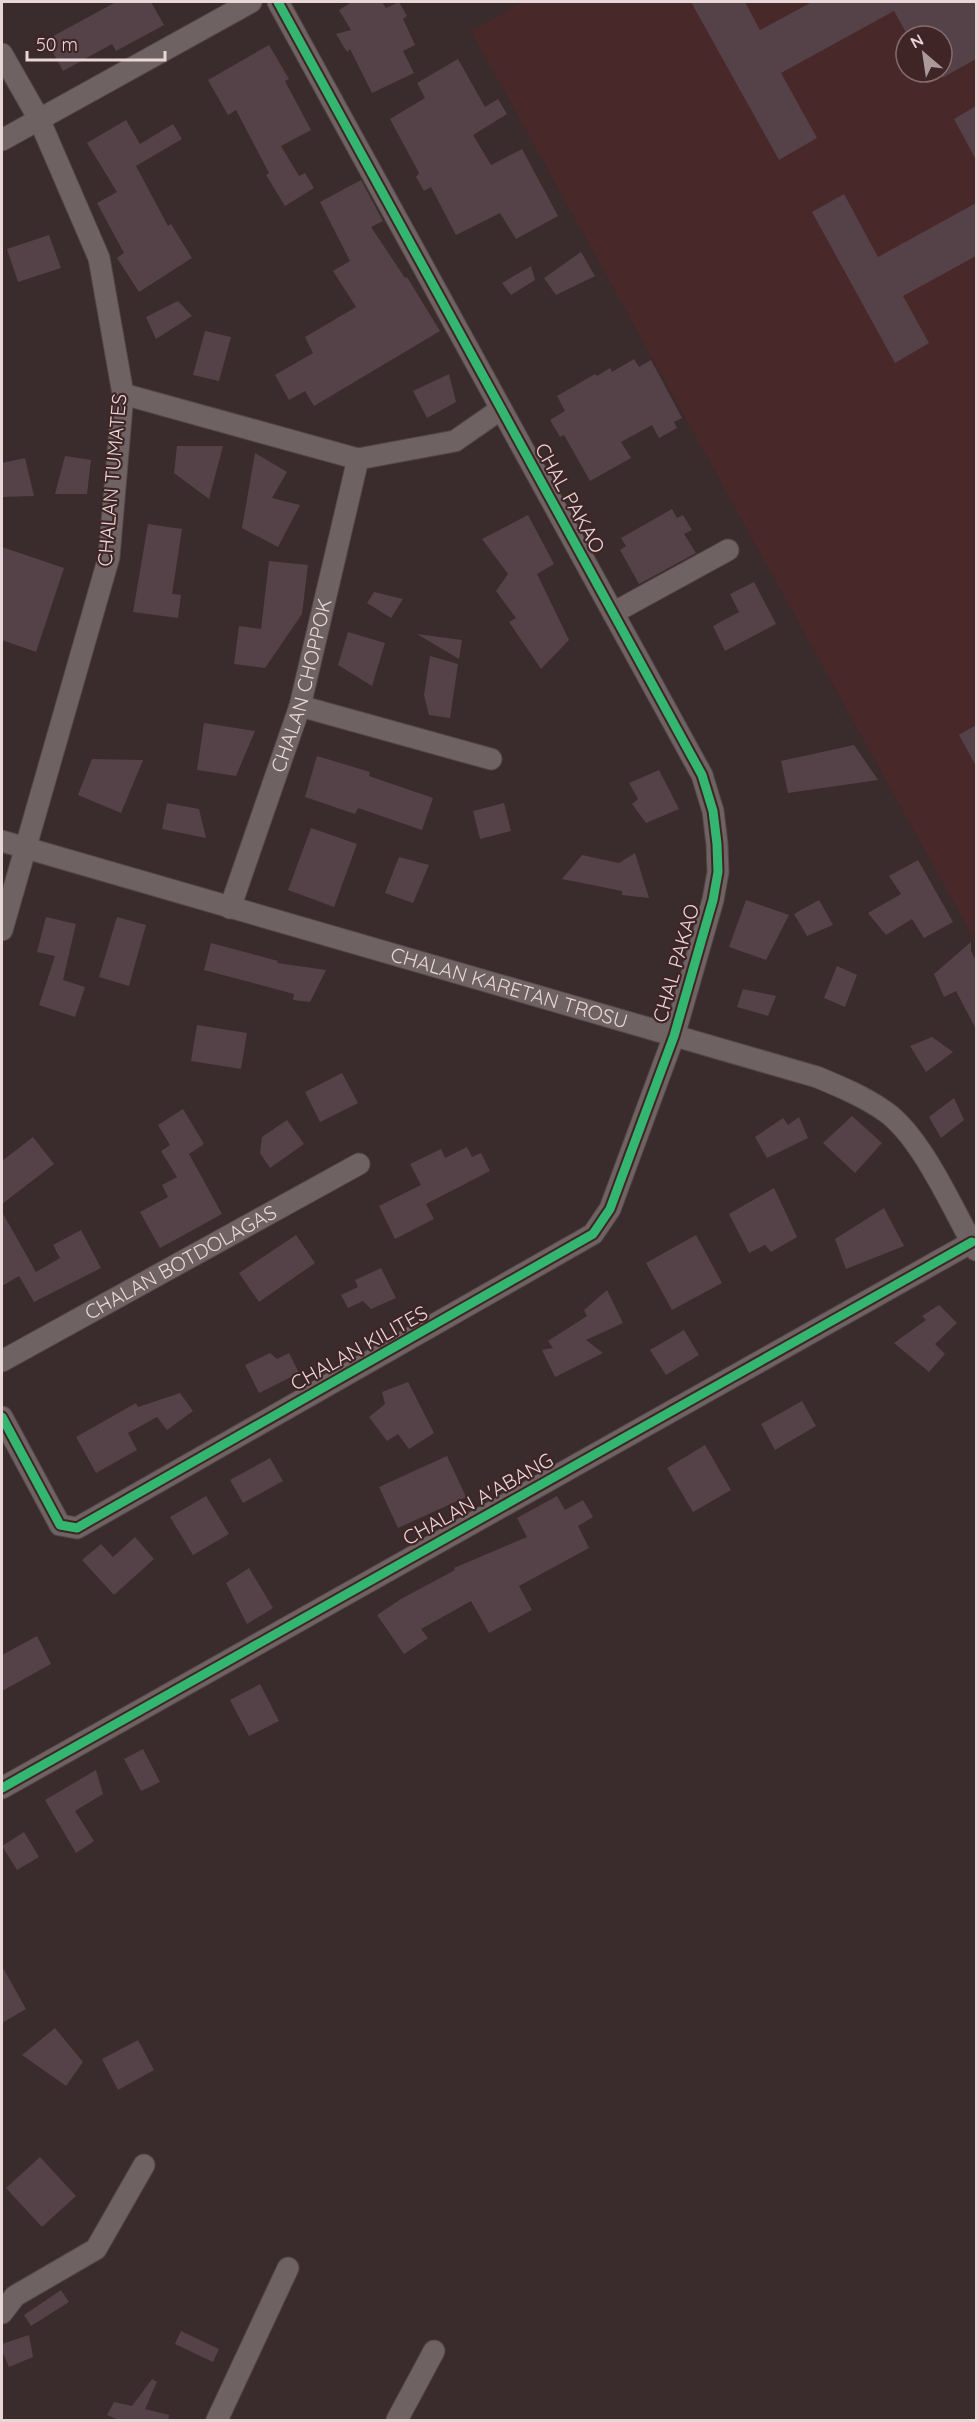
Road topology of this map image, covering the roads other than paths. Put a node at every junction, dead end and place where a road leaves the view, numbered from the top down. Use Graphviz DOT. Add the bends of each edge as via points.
graph roads {
  1 [pos="251,2"];
  2 [pos="278,2"];
  3 [pos="2,54"];
  4 [pos="39,119"];
  5 [pos="2,140"];
  6 [pos="123,394"];
  7 [pos="501,409"];
  8 [pos="358,459"];
  9 [pos="728,550"];
  10 [pos="613,613"];
  11 [pos="300,706"];
  12 [pos="490,759"];
  13 [pos="2,841"];
  14 [pos="24,848"];
  15 [pos="230,908"];
  16 [pos="2,930"];
  17 [pos="674,1036"];
  18 [pos="359,1164"];
  19 [pos="974,1246"];
  20 [pos="2,1361"];
  21 [pos="2,1417"];
  22 [pos="2,1788"];
  23 [pos="144,2165"];
  24 [pos="288,2268"];
  25 [pos="2,2313"];
  26 [pos="434,2351"];
  27 [pos="217,2421"];
  28 [pos="397,2421"];
  1 -- 4 [label="street"];
  2 -- 7 [label="street, CHAL PAKAO"];
  3 -- 4 [label="street, CHALAN TUMATES"];
  4 -- 5 [label="street"];
  4 -- 6 [label="street, CHALAN TUMATES" via="99,258"];
  6 -- 8 [label="street"];
  6 -- 14 [label="street, CHALAN TUMATES" via="109,556"];
  7 -- 8 [label="street" via="455,441"];
  7 -- 10 [label="street, CHAL PAKAO"];
  8 -- 11 [label="street, CHALAN CHOPPOK"];
  9 -- 10 [label="street"];
  10 -- 17 [label="street, CHAL PAKAO" via="702,776 713,811 717,863 713,900"];
  11 -- 12 [label="street"];
  11 -- 15 [label="street, CHALAN CHOPPOK"];
  13 -- 14 [label="street, CHALAN KARETAN TROSU"];
  14 -- 15 [label="street, CHALAN KARETAN TROSU"];
  14 -- 16 [label="street, CHALAN TUMATES"];
  15 -- 17 [label="street, CHALAN KARETAN TROSU"];
  17 -- 19 [label="street, CHALAN KARETAN TROSU" via="817,1077 858,1094 888,1114 938,1179"];
  17 -- 21 [label="street, CHALAN KILITES" via="610,1209 592,1234 416,1337 77,1528 60,1526"];
  18 -- 20 [label="street, CHALAN BOTDOLAGAS"];
  19 -- 22 [label="street, CHALAN A'ABANG"];
  23 -- 25 [label="street" via="96,2249 15,2296"];
  24 -- 27 [label="street"];
  26 -- 28 [label="street"];
}
